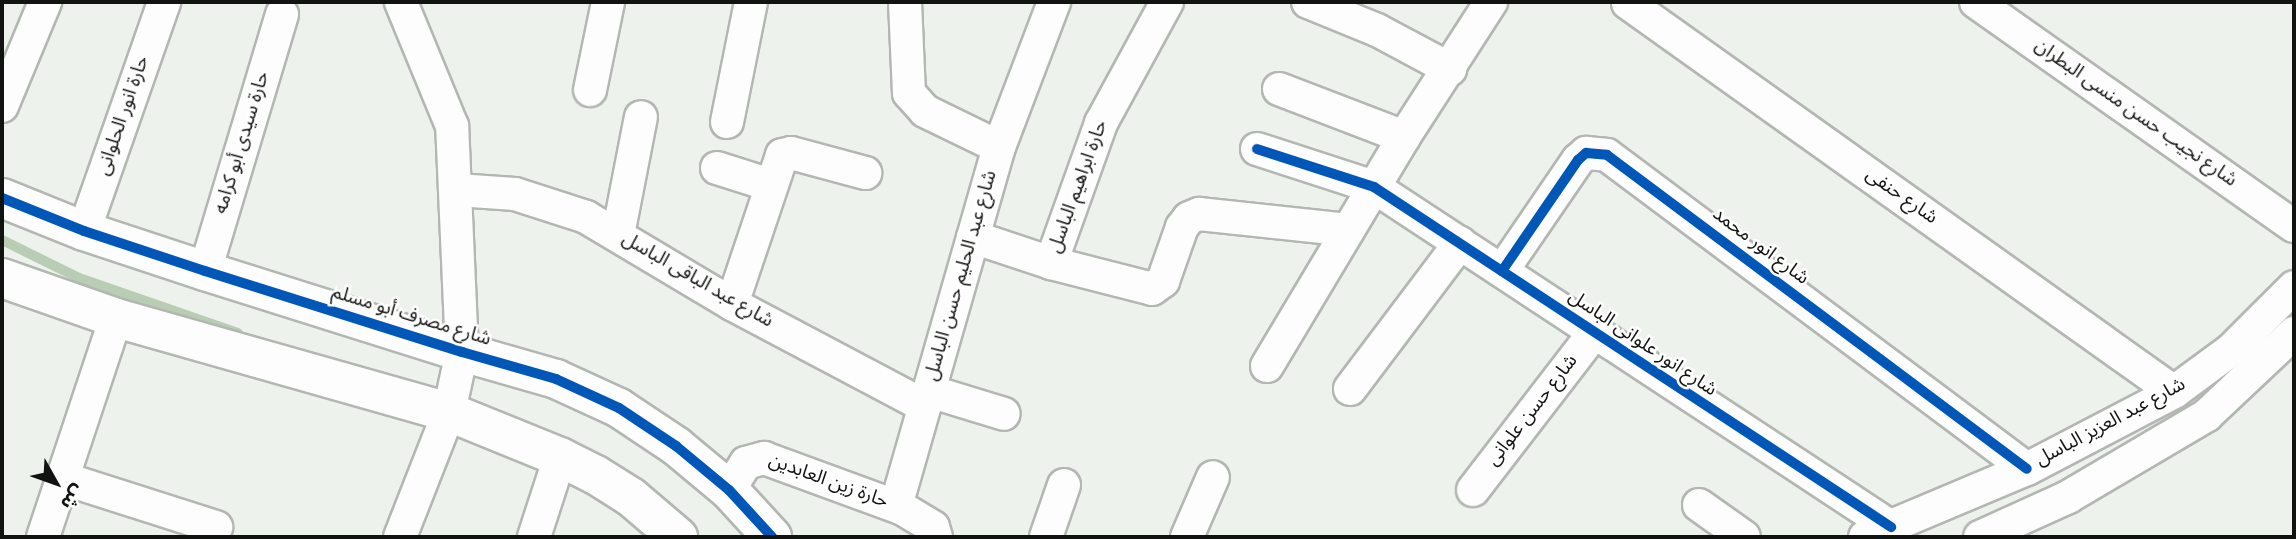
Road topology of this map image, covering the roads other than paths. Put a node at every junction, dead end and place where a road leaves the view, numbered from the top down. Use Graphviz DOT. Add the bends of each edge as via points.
graph roads {
  1 [pos="45,2"];
  2 [pos="164,2"];
  3 [pos="401,2"];
  4 [pos="608,2"];
  5 [pos="751,2"];
  6 [pos="905,2"];
  7 [pos="1054,2"];
  8 [pos="1167,2"];
  9 [pos="1308,2"];
  10 [pos="1491,2"];
  11 [pos="1976,2"];
  12 [pos="1628,3"];
  13 [pos="282,15"];
  14 [pos="1450,69"];
  15 [pos="1279,89"];
  16 [pos="590,90"];
  17 [pos="2,106"];
  18 [pos="641,117"];
  19 [pos="727,122"];
  20 [pos="1404,137"];
  21 [pos="999,148"];
  22 [pos="1257,149"];
  23 [pos="717,168"];
  24 [pos="865,173"];
  25 [pos="771,185"];
  26 [pos="1374,187"];
  27 [pos="457,190"];
  28 [pos="2,198"];
  29 [pos="2294,226"];
  30 [pos="1348,230"];
  31 [pos="84,231"];
  32 [pos="618,235"];
  33 [pos="973,237"];
  34 [pos="1460,243"];
  35 [pos="1051,262"];
  36 [pos="205,271"];
  37 [pos="1502,271"];
  38 [pos="2,278"];
  39 [pos="2294,288"];
  40 [pos="732,304"];
  41 [pos="116,318"];
  42 [pos="1594,333"];
  43 [pos="2294,334"];
  44 [pos="462,352"];
  45 [pos="1267,366"];
  46 [pos="1350,389"];
  47 [pos="2174,392"];
  48 [pos="927,399"];
  49 [pos="449,412"];
  50 [pos="1004,414"];
  51 [pos="560,457"];
  52 [pos="2026,468"];
  53 [pos="1213,477"];
  54 [pos="62,478"];
  55 [pos="1064,485"];
  56 [pos="729,490"];
  57 [pos="1473,490"];
  58 [pos="1699,505"];
  59 [pos="901,508"];
  60 [pos="216,527"];
  61 [pos="1878,532"];
  62 [pos="43,537"];
  63 [pos="400,537"];
  64 [pos="534,537"];
  65 [pos="678,537"];
  66 [pos="772,537"];
  67 [pos="936,537"];
  68 [pos="1046,537"];
  69 [pos="1187,537"];
  70 [pos="1744,537"];
  71 [pos="1980,537"];
  1 -- 17 [label="street"];
  2 -- 31 [label="street, حارة انور الحلوانى"];
  3 -- 27 [label="street" via="452,126"];
  4 -- 16 [label="street"];
  5 -- 19 [label="street"];
  6 -- 21 [label="street" via="906,82 915,103"];
  7 -- 21 [label="street, شارع عبد الحليم حسن الباسل"];
  8 -- 35 [label="street, حارة ابراهيم الباسل" via="1101,123"];
  9 -- 14 [label="street" via="1377,30"];
  10 -- 14 [label="street"];
  11 -- 29 [label="street, شارع نجيب حسن منسى البطران"];
  12 -- 47 [label="street, شارع حنفى"];
  13 -- 36 [label="street, حارة سيدى أبو كرامه"];
  14 -- 20 [label="street"];
  15 -- 20 [label="street"];
  18 -- 32 [label="street"];
  20 -- 26 [label="street"];
  21 -- 33 [label="street, شارع عبد الحليم حسن الباسل"];
  22 -- 26 [label="street, شارع انور علوانى الباسل"];
  23 -- 25 [label="street"];
  24 -- 25 [label="street" via="786,152"];
  25 -- 40 [label="street"];
  26 -- 30 [label="street"];
  26 -- 34 [label="street, شارع انور علوانى الباسل"];
  27 -- 32 [label="street, شارع عبد الباقى الباسل" via="515,194 551,203"];
  27 -- 44 [label="street"];
  28 -- 31 [label="street, شارع مصرف أبو مسلم"];
  30 -- 35 [label="street" via="1199,215 1189,218 1163,281 1152,289"];
  30 -- 45 [label="street"];
  31 -- 36 [label="street, شارع مصرف أبو مسلم"];
  32 -- 40 [label="street, شارع عبد الباقى الباسل"];
  33 -- 35 [label="street"];
  33 -- 48 [label="street, شارع عبد الحليم حسن الباسل"];
  34 -- 37 [label="street, شارع انور علوانى الباسل"];
  34 -- 46 [label="street"];
  36 -- 44 [label="street, شارع مصرف أبو مسلم"];
  37 -- 42 [label="street, شارع انور علوانى الباسل"];
  37 -- 52 [label="street, شارع انور محمد" via="1578,160 1586,153 1607,155"];
  38 -- 41 [label="street"];
  39 -- 47 [label="street, شارع عبد العزيز الباسل" via="2231,350"];
  40 -- 48 [label="street, شارع عبد الباقى الباسل"];
  41 -- 49 [label="street"];
  41 -- 54 [label="street"];
  42 -- 57 [label="street, شارع حسن علوانى"];
  42 -- 61 [label="street, شارع انور علوانى الباسل"];
  43 -- 71 [label="street, شارع عبد العزيز الباسل" via="2207,415 2068,498"];
  44 -- 49 [label="street"];
  44 -- 56 [label="street, شارع مصرف أبو مسلم" via="556,379 619,408 676,446"];
  47 -- 52 [label="street, شارع عبد العزيز الباسل"];
  48 -- 50 [label="street, شارع عبد الباقى الباسل"];
  48 -- 59 [label="street, شارع عبد الحليم حسن الباسل" via="898,499"];
  49 -- 51 [label="street"];
  49 -- 63 [label="street"];
  51 -- 64 [label="street"];
  51 -- 65 [label="street" via="631,497"];
  52 -- 61 [label="street, شارع عبد العزيز الباسل"];
  53 -- 69 [label="street"];
  54 -- 60 [label="street"];
  54 -- 62 [label="street"];
  55 -- 68 [label="street"];
  56 -- 59 [label="street, حارة زين العابدين" via="746,463 764,458"];
  56 -- 66 [label="street, شارع مصرف أبو مسلم"];
  58 -- 70 [label="street"];
  59 -- 67 [label="street" via="927,521"];
}
